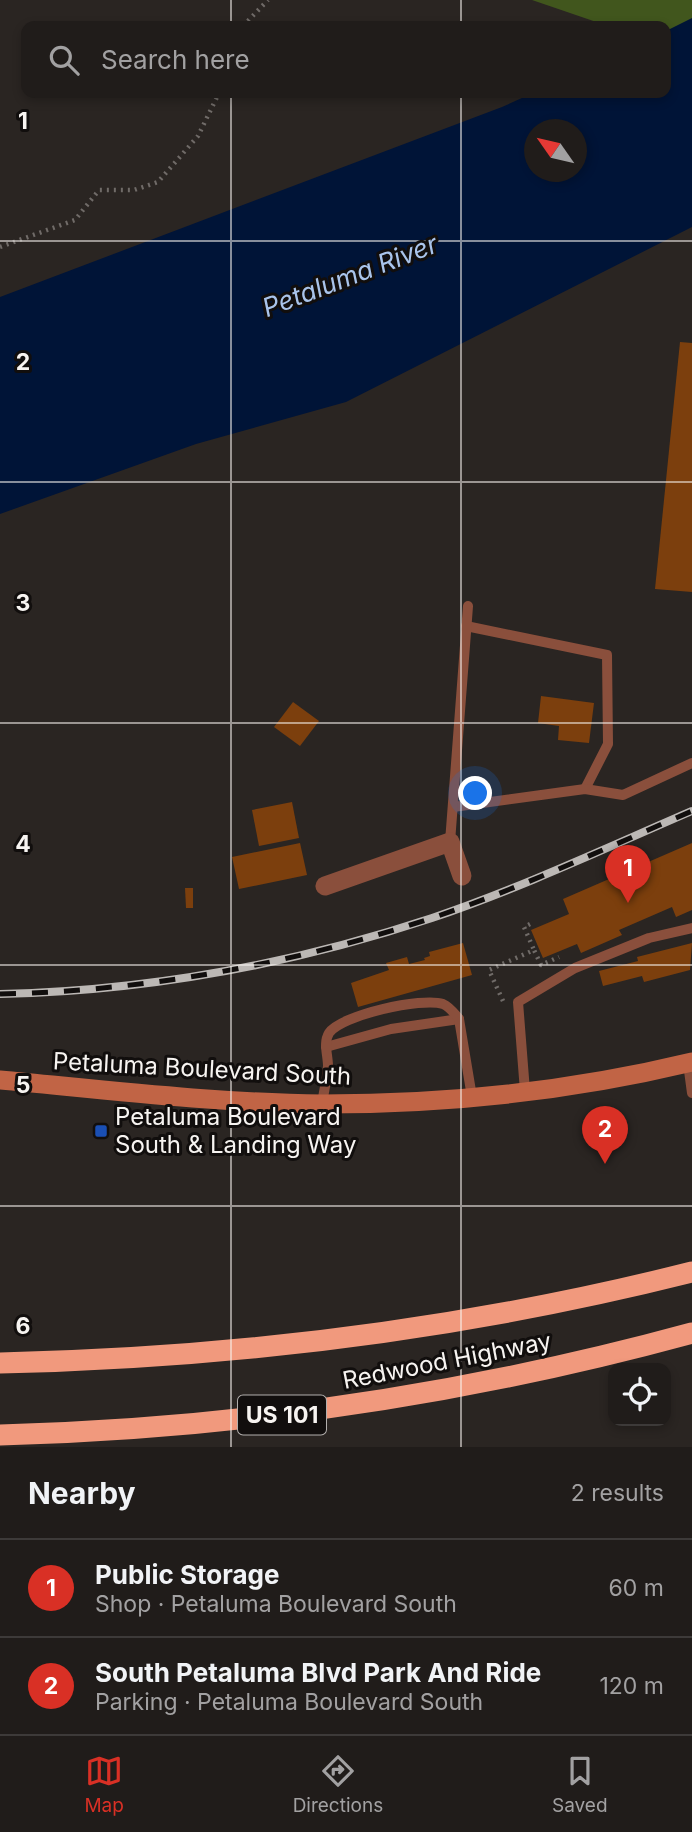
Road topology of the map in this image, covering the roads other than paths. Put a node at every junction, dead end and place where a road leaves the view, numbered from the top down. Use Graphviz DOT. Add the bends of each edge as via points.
graph roads {
  1 [pos="468,606"];
  2 [pos="466,626"];
  3 [pos="692,763"];
  4 [pos="585,789"];
  5 [pos="453,807"];
  6 [pos="450,842"];
  7 [pos="462,876"];
  8 [pos="325,886"];
  9 [pos="692,928"];
  10 [pos="458,1019"];
  11 [pos="326,1047"];
  12 [pos="690,1062"];
  13 [pos="0,1080"];
  14 [pos="525,1091"];
  15 [pos="692,1093"];
  16 [pos="472,1097"];
  17 [pos="323,1104"];
  18 [pos="692,1272"];
  19 [pos="692,1333"];
  20 [pos="0,1363"];
  21 [pos="0,1435"];
  1 -- 2 [label="lane"];
  2 -- 4 [label="lane" via="607,654 608,744"];
  2 -- 5 [label="lane"];
  3 -- 4 [label="lane" via="623,795"];
  4 -- 5 [label="lane"];
  5 -- 6 [label="lane"];
  6 -- 7 [label="street"];
  6 -- 8 [label="street"];
  9 -- 14 [label="lane" via="649,938 575,968 518,1002"];
  10 -- 11 [label="lane" via="391,1029"];
  10 -- 11 [label="lane" via="451,1008 441,1004 402,1006 338,1024"];
  10 -- 16 [label="lane"];
  11 -- 17 [label="lane"];
  12 -- 14 [label="main road, Petaluma Boulevard South"];
  12 -- 15 [label="lane"];
  13 -- 17 [label="main road, Petaluma Boulevard South"];
  14 -- 16 [label="main road, Petaluma Boulevard South"];
  16 -- 17 [label="main road, Petaluma Boulevard South"];
  18 -- 20 [label="highway, Redwood Highway" via="567,1300 364,1334 135,1358"];
  19 -- 21 [label="highway, Redwood Highway / US 101" via="527,1374 348,1406 182,1426"];
}
